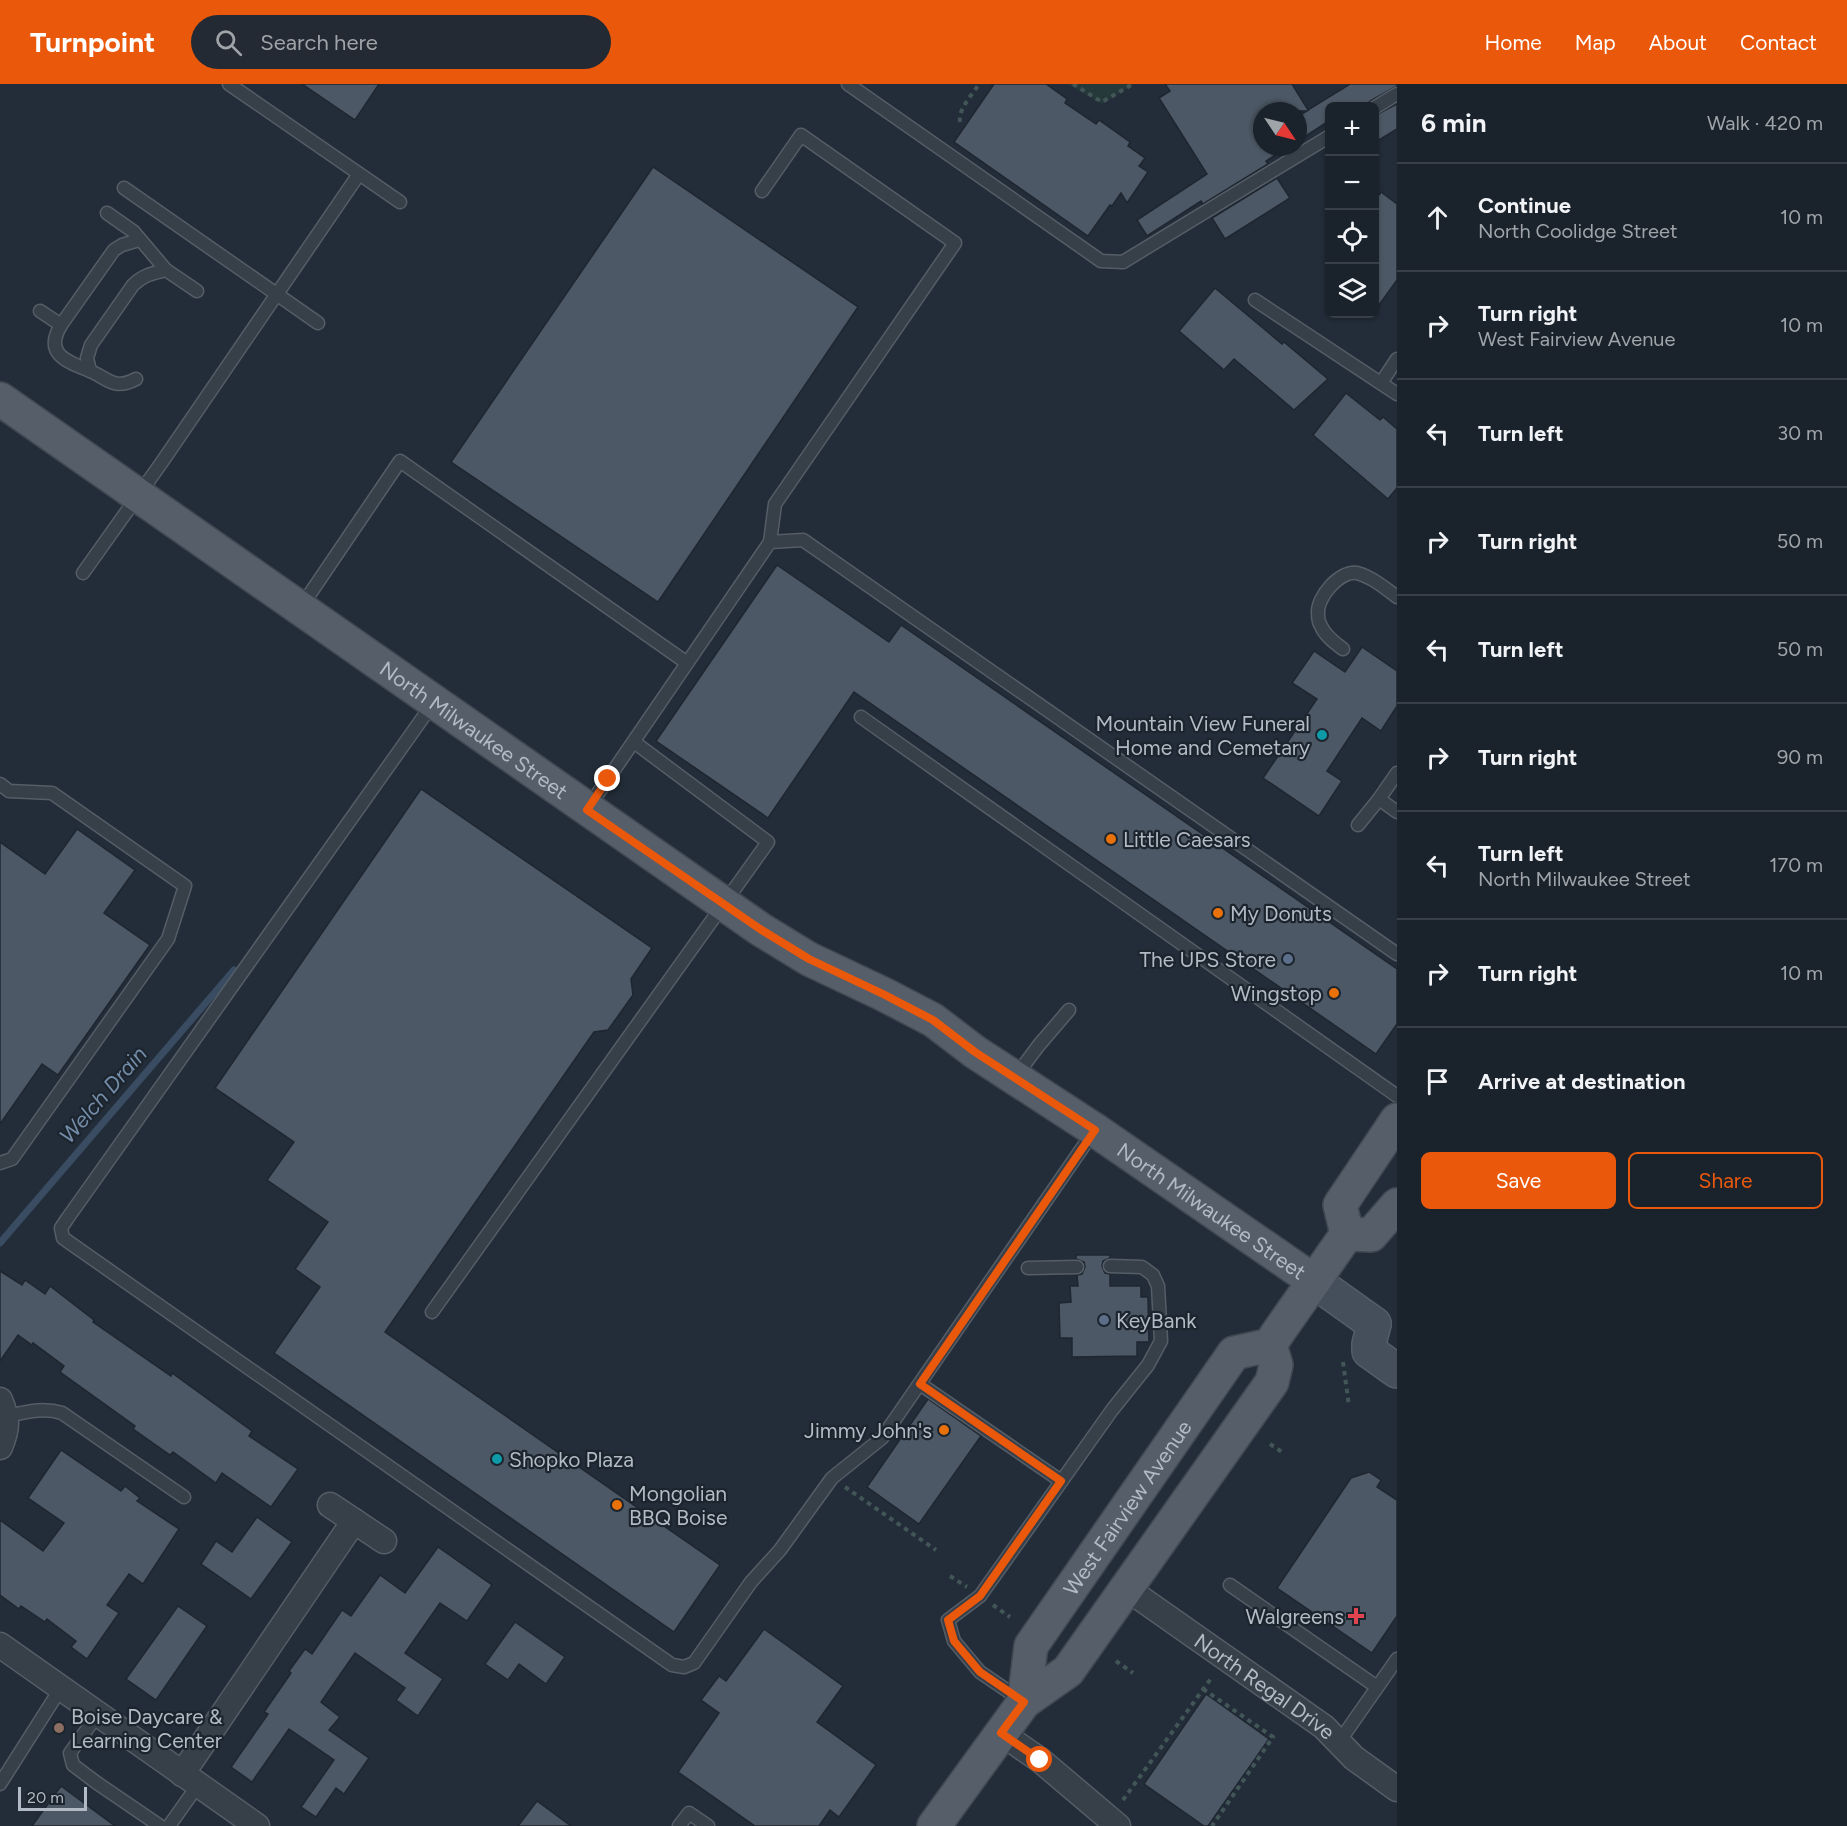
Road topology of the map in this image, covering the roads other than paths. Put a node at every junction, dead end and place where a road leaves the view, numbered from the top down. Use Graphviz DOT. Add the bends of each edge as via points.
graph roads {
  1 [pos="229,84"];
  2 [pos="848,84"];
  3 [pos="1397,94"];
  4 [pos="1379,105"];
  5 [pos="1325,138"];
  6 [pos="359,174"];
  7 [pos="124,188"];
  8 [pos="762,191"];
  9 [pos="400,202"];
  10 [pos="107,213"];
  11 [pos="139,240"];
  12 [pos="166,270"];
  13 [pos="197,291"];
  14 [pos="277,294"];
  15 [pos="1255,300"];
  16 [pos="40,311"];
  17 [pos="318,323"];
  18 [pos="61,324"];
  19 [pos="1397,359"];
  20 [pos="90,371"];
  21 [pos="135,379"];
  22 [pos="1381,383"];
  23 [pos="1397,394"];
  24 [pos="0,399"];
  25 [pos="138,496"];
  26 [pos="770,542"];
  27 [pos="83,573"];
  28 [pos="1397,597"];
  29 [pos="300,609"];
  30 [pos="1343,649"];
  31 [pos="687,663"];
  32 [pos="434,702"];
  33 [pos="861,717"];
  34 [pos="634,742"];
  35 [pos="1397,773"];
  36 [pos="0,784"];
  37 [pos="1379,799"];
  38 [pos="587,810"];
  39 [pos="1397,812"];
  40 [pos="1358,825"];
  41 [pos="723,904"];
  42 [pos="1397,954"];
  43 [pos="1069,1010"];
  44 [pos="1014,1078"];
  45 [pos="1397,1096"];
  46 [pos="1397,1120"];
  47 [pos="1095,1130"];
  48 [pos="0,1163"];
  49 [pos="1397,1205"];
  50 [pos="1347,1234"];
  51 [pos="1110,1266"];
  52 [pos="1077,1267"];
  53 [pos="1028,1268"];
  54 [pos="1314,1281"];
  55 [pos="432,1312"];
  56 [pos="1385,1324"];
  57 [pos="1270,1345"];
  58 [pos="1397,1371"];
  59 [pos="920,1384"];
  60 [pos="4,1408"];
  61 [pos="0,1447"];
  62 [pos="1061,1481"];
  63 [pos="184,1497"];
  64 [pos="330,1505"];
  65 [pos="354,1521"];
  66 [pos="384,1540"];
  67 [pos="1230,1585"];
  68 [pos="1126,1588"];
  69 [pos="0,1646"];
  70 [pos="1397,1659"];
  71 [pos="61,1688"];
  72 [pos="1377,1688"];
  73 [pos="1024,1702"];
  74 [pos="98,1714"];
  75 [pos="1001,1733"];
  76 [pos="1339,1742"];
  77 [pos="190,1779"];
  78 [pos="0,1784"];
  79 [pos="1397,1789"];
  80 [pos="160,1826"];
  81 [pos="170,1826"];
  82 [pos="257,1826"];
  83 [pos="680,1826"];
  84 [pos="708,1826"];
  85 [pos="934,1826"];
  86 [pos="1118,1826"];
  1 -- 6 [label="lane"];
  2 -- 5 [label="lane" via="1101,261 1123,262"];
  3 -- 4 [label="lane"];
  6 -- 9 [label="lane"];
  6 -- 14 [label="lane"];
  7 -- 14 [label="lane"];
  8 -- 26 [label="lane" via="801,135 955,243 774,504"];
  10 -- 11 [label="lane"];
  11 -- 12 [label="lane"];
  11 -- 18 [label="lane" via="114,250"];
  12 -- 13 [label="lane"];
  12 -- 20 [label="lane" via="149,274 133,285 91,345 87,358"];
  14 -- 17 [label="lane"];
  14 -- 25 [label="lane"];
  15 -- 22 [label="lane"];
  16 -- 18 [label="lane"];
  18 -- 20 [label="lane" via="53,344 58,354 74,366"];
  19 -- 22 [label="lane"];
  20 -- 21 [label="lane" via="112,384"];
  22 -- 23 [label="lane"];
  24 -- 25 [label="main road, North Milwaukee Street"];
  25 -- 27 [label="lane"];
  25 -- 29 [label="main road, North Milwaukee Street"];
  26 -- 31 [label="lane"];
  26 -- 42 [label="lane" via="803,540"];
  28 -- 30 [label="lane" via="1354,572 1328,588 1317,612 1321,627"];
  29 -- 31 [label="lane" via="400,461"];
  29 -- 32 [label="main road, North Milwaukee Street"];
  31 -- 34 [label="lane"];
  32 -- 38 [label="main road, North Milwaukee Street"];
  32 -- 59 [label="lane" via="67,1219 61,1228 63,1238 672,1665 684,1667 694,1663 832,1478 882,1438"];
  33 -- 45 [label="lane"];
  34 -- 38 [label="lane"];
  34 -- 41 [label="lane" via="768,842"];
  35 -- 37 [label="lane"];
  36 -- 48 [label="lane" via="9,791 52,793 186,886 168,939 12,1159"];
  37 -- 39 [label="lane"];
  37 -- 40 [label="lane"];
  38 -- 41 [label="main road, North Milwaukee Street"];
  41 -- 44 [label="main road, North Milwaukee Street" via="809,959 933,1020"];
  41 -- 55 [label="lane"];
  43 -- 44 [label="lane"];
  44 -- 47 [label="main road, North Milwaukee Street"];
  46 -- 50 [label="main road" via="1340,1205"];
  47 -- 54 [label="main road, North Milwaukee Street"];
  47 -- 59 [label="lane"];
  49 -- 50 [label="main road" via="1371,1235"];
  50 -- 54 [label="main road"];
  51 -- 62 [label="lane" via="1142,1268 1153,1275 1158,1286 1161,1341 1148,1365"];
  52 -- 53 [label="lane"];
  54 -- 56 [label="main road, North Milwaukee Street"];
  54 -- 57 [label="main road"];
  56 -- 58 [label="main road, North Milwaukee Street" via="1369,1344 1369,1351"];
  57 -- 68 [label="main road, West Fairview Avenue" via="1276,1365 1272,1382"];
  57 -- 73 [label="main road, West Fairview Avenue" via="1234,1353 1031,1646"];
  59 -- 62 [label="lane"];
  60 -- 61 [label="street"];
  60 -- 63 [label="lane" via="62,1413"];
  62 -- 73 [label="lane" via="980,1596 948,1620 954,1641 980,1672"];
  64 -- 65 [label="street"];
  65 -- 66 [label="street"];
  65 -- 77 [label="street"];
  67 -- 72 [label="lane"];
  68 -- 73 [label="main road, West Fairview Avenue" via="1068,1671"];
  68 -- 76 [label="street, North Regal Drive" via="1324,1727"];
  69 -- 71 [label="street"];
  70 -- 72 [label="lane"];
  71 -- 74 [label="street"];
  71 -- 78 [label="lane"];
  72 -- 76 [label="lane"];
  73 -- 75 [label="main road, West Fairview Avenue"];
  74 -- 77 [label="street"];
  74 -- 80 [label="lane" via="70,1753 73,1765"];
  75 -- 85 [label="main road, West Fairview Avenue"];
  75 -- 86 [label="street" via="1040,1760"];
  76 -- 79 [label="street, North Regal Drive"];
  77 -- 81 [label="lane"];
  77 -- 82 [label="street"];
  83 -- 84 [label="lane" via="688,1813"];
}
